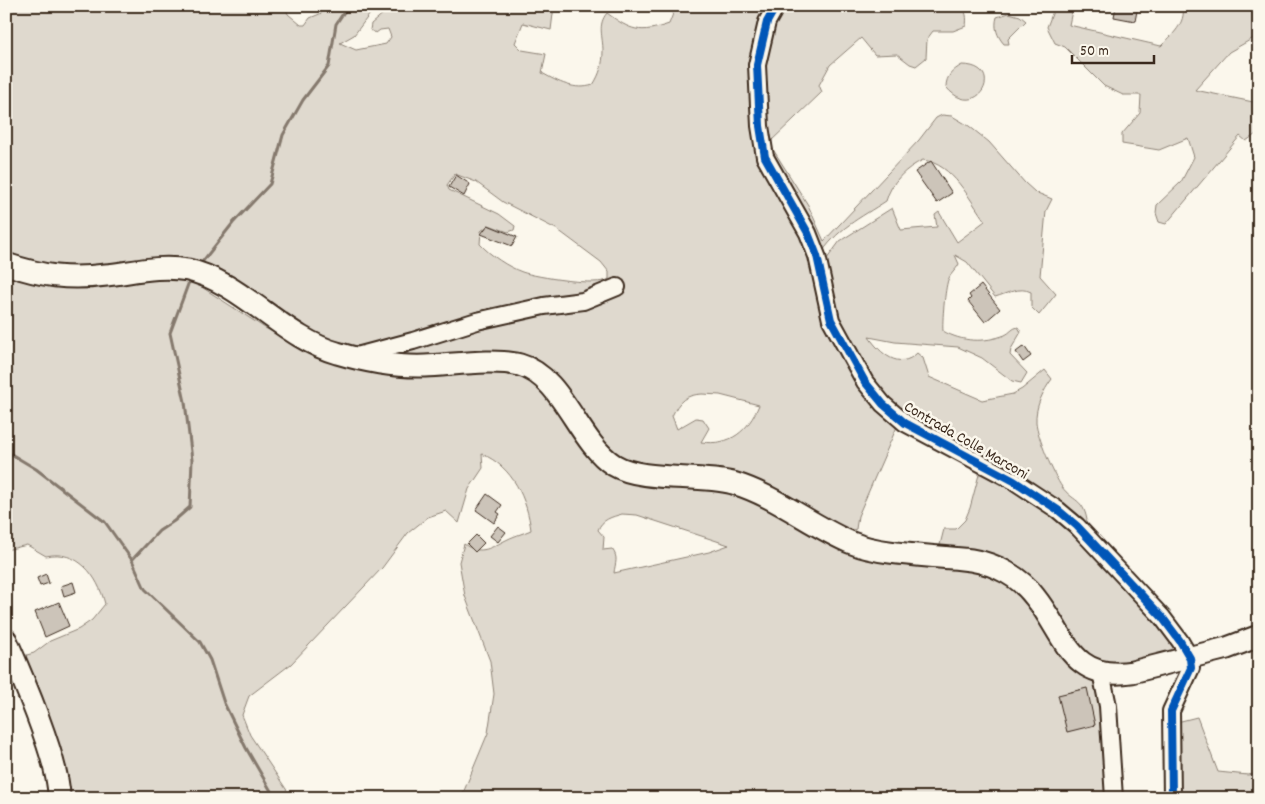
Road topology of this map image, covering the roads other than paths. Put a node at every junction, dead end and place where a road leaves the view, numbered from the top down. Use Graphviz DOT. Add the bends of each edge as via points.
graph roads {
  1 [pos="776,6"];
  2 [pos="6,264"];
  3 [pos="616,287"];
  4 [pos="353,357"];
  5 [pos="1259,636"];
  6 [pos="6,640"];
  7 [pos="1190,658"];
  8 [pos="1101,672"];
  9 [pos="60,797"];
  10 [pos="1114,798"];
  11 [pos="1172,798"];
  1 -- 7 [label="street, Contrada Colle Marconi" via="767,22 757,65 765,157 808,233 817,256 831,320 871,391 905,423 1014,481 1058,510 1162,617"];
  2 -- 4 [label="main road" via="35,274 65,278 146,269 188,270 218,282 304,338 333,352"];
  3 -- 4 [label="street" via="584,301 477,321"];
  4 -- 8 [label="main road" via="420,366 468,363 525,367 549,384 600,454 623,469 638,474 732,483 774,500 845,540 864,547 992,564 1027,588 1041,604 1066,647 1084,663"];
  5 -- 7 [label="main road"];
  6 -- 9 [label="main road" via="46,743"];
  7 -- 8 [label="main road" via="1121,674"];
  7 -- 11 [label="street" via="1191,668 1171,711"];
  8 -- 10 [label="street" via="1108,706"];
}
